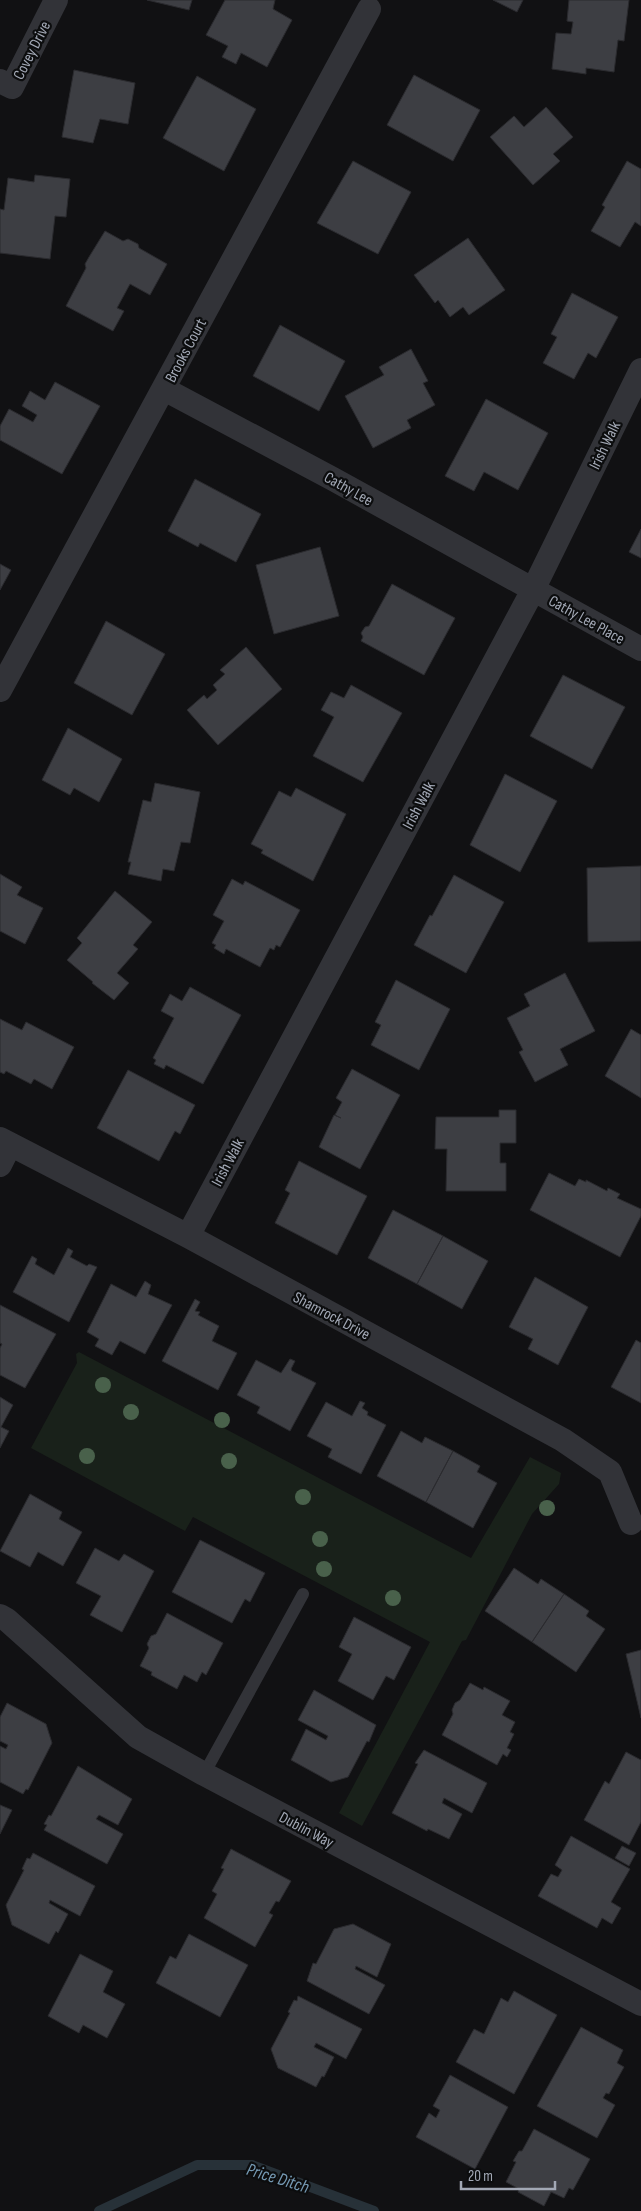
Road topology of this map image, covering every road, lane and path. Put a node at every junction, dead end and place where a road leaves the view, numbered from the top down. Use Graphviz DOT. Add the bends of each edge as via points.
graph roads {
  1 [pos="56,0"];
  2 [pos="368,9"];
  3 [pos="0,81"];
  4 [pos="641,370"];
  5 [pos="164,389"];
  6 [pos="533,590"];
  7 [pos="641,649"];
  8 [pos="0,690"];
  9 [pos="4,1150"];
  10 [pos="188,1236"];
  11 [pos="631,1523"];
  12 [pos="302,1594"];
  13 [pos="0,1616"];
  14 [pos="204,1774"];
  15 [pos="641,2004"];
  1 -- 3 [label="street, Covey Drive" via="12,87"];
  2 -- 5 [label="street, Brooks Court"];
  4 -- 6 [label="street, Irish Walk"];
  5 -- 6 [label="street, Cathy Lee"];
  5 -- 8 [label="street, Brooks Court"];
  6 -- 7 [label="street, Cathy Lee Place"];
  6 -- 10 [label="street, Irish Walk"];
  9 -- 10 [label="street, Shamrock Drive"];
  10 -- 11 [label="street, Shamrock Drive" via="563,1440 610,1472"];
  12 -- 14 [label="lane"];
  13 -- 14 [label="street, Dublin Way" via="138,1737"];
  14 -- 15 [label="street, Dublin Way"];
}
